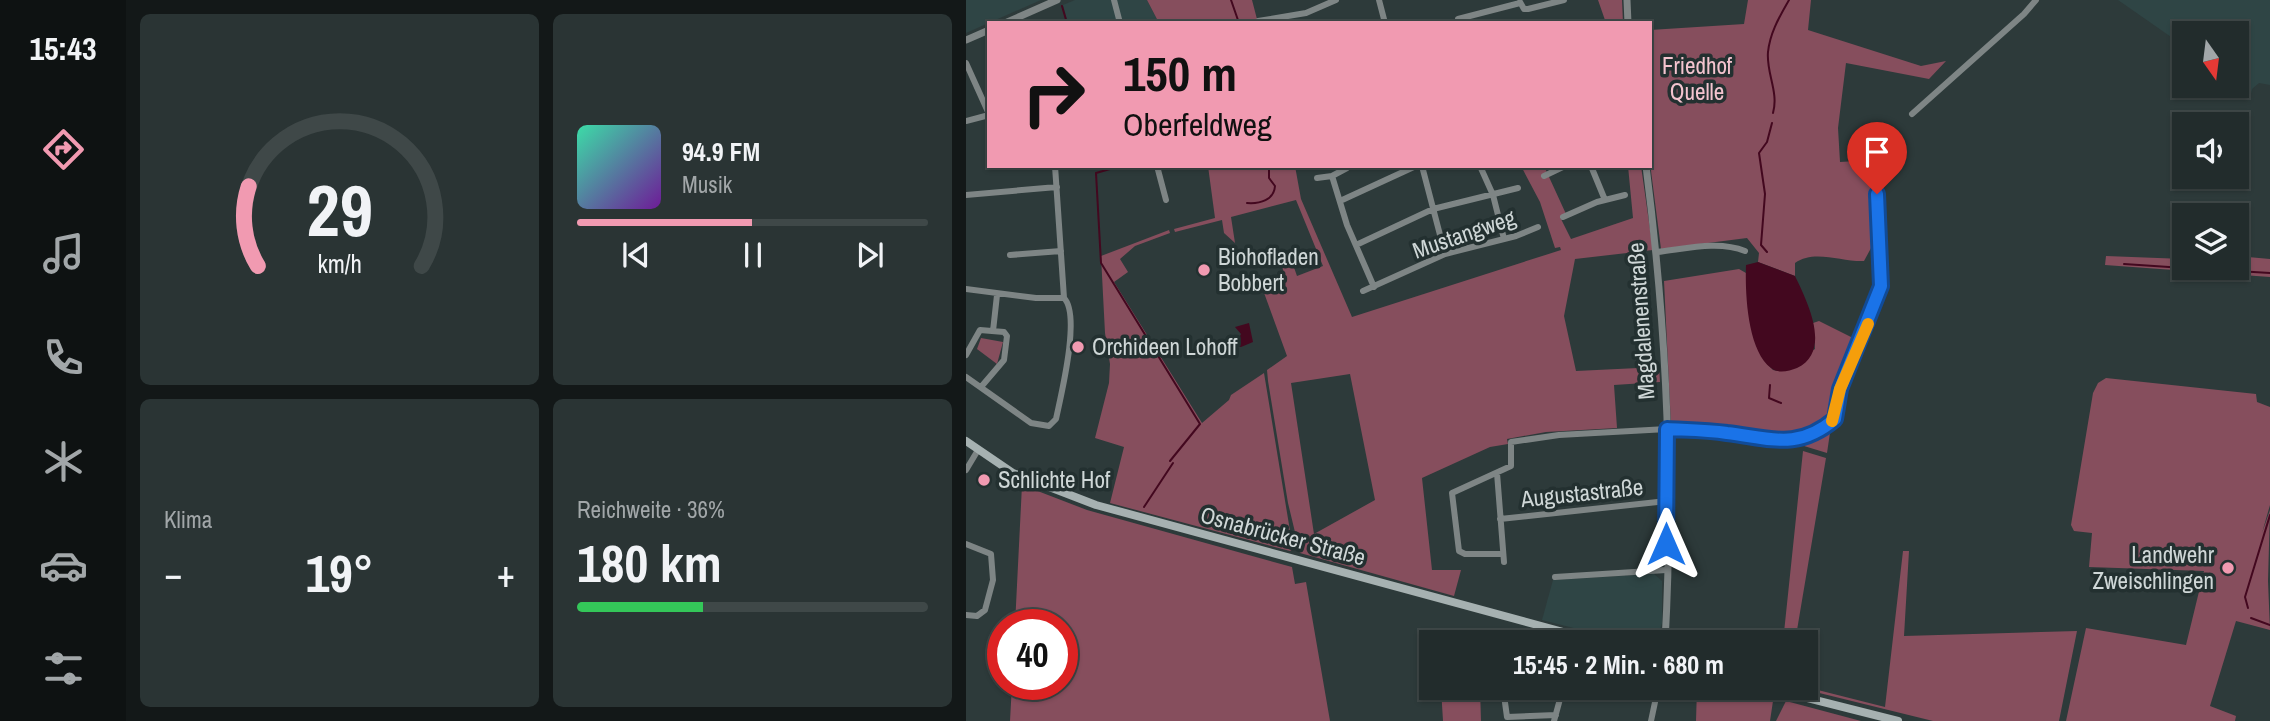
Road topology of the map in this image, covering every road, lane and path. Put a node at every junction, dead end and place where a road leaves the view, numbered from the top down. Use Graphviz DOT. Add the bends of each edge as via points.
graph roads {
  1 [pos="1057,0"];
  2 [pos="1114,0"];
  3 [pos="1336,0"];
  4 [pos="1379,0"];
  5 [pos="1564,0"];
  6 [pos="1627,0"];
  7 [pos="2036,0"];
  8 [pos="1520,1"];
  9 [pos="1458,19"];
  10 [pos="1013,21"];
  11 [pos="1119,21"];
  12 [pos="1258,21"];
  13 [pos="1384,21"];
  14 [pos="1628,21"];
  15 [pos="987,31"];
  16 [pos="966,40"];
  17 [pos="966,62"];
  18 [pos="987,110"];
  19 [pos="1912,114"];
  20 [pos="987,116"];
  21 [pos="966,121"];
  22 [pos="1055,168"];
  23 [pos="1158,168"];
  24 [pos="1347,168"];
  25 [pos="1414,168"];
  26 [pos="1420,168"];
  27 [pos="1481,168"];
  28 [pos="1561,168"];
  29 [pos="1592,168"];
  30 [pos="1646,168"];
  31 [pos="1875,172"];
  32 [pos="1544,176"];
  33 [pos="1332,177"];
  34 [pos="1317,178"];
  35 [pos="1057,187"];
  36 [pos="1518,188"];
  37 [pos="966,195"];
  38 [pos="1493,195"];
  39 [pos="1625,195"];
  40 [pos="1166,200"];
  41 [pos="1605,200"];
  42 [pos="1340,201"];
  43 [pos="1433,209"];
  44 [pos="1563,217"];
  45 [pos="1538,227"];
  46 [pos="1504,239"];
  47 [pos="1356,245"];
  48 [pos="1061,251"];
  49 [pos="1745,251"];
  50 [pos="1657,252"];
  51 [pos="1445,254"];
  52 [pos="1010,255"];
  53 [pos="1374,287"];
  54 [pos="966,289"];
  55 [pos="1363,291"];
  56 [pos="998,295"];
  57 [pos="1063,298"];
  58 [pos="993,331"];
  59 [pos="966,355"];
  60 [pos="966,377"];
  61 [pos="981,387"];
  62 [pos="1667,429"];
  63 [pos="966,442"];
  64 [pos="978,450"];
  65 [pos="966,470"];
  66 [pos="1497,473"];
  67 [pos="1667,501"];
  68 [pos="1500,519"];
  69 [pos="966,544"];
  70 [pos="1666,570"];
  71 [pos="1555,577"];
  72 [pos="966,615"];
  73 [pos="1544,630"];
  74 [pos="1665,630"];
  75 [pos="1505,700"];
  76 [pos="1560,700"];
  77 [pos="1655,700"];
  78 [pos="1815,700"];
  79 [pos="1555,718"];
  80 [pos="1651,721"];
  81 [pos="1898,721"];
  1 -- 10 [label="street"];
  2 -- 11 [label="street"];
  3 -- 12 [label="street" via="1306,13"];
  4 -- 13 [label="street"];
  5 -- 8 [label="street" via="1528,9"];
  6 -- 14 [label="street"];
  7 -- 19 [label="street"];
  8 -- 9 [label="street"];
  15 -- 16 [label="street"];
  17 -- 18 [label="street"];
  20 -- 21 [label="street"];
  22 -- 35 [label="street"];
  23 -- 40 [label="street"];
  24 -- 33 [label="street"];
  25 -- 42 [label="street"];
  26 -- 43 [label="street"];
  27 -- 38 [label="street"];
  28 -- 32 [label="street"];
  29 -- 41 [label="street"];
  30 -- 50 [label="street, Magdalenenstraße"];
  31 -- 62 [label="street" via="1881,286 1840,389 1835,419 1790,441"];
  33 -- 34 [label="street"];
  33 -- 42 [label="street"];
  35 -- 37 [label="street"];
  35 -- 48 [label="street"];
  36 -- 38 [label="street"];
  38 -- 43 [label="street"];
  38 -- 46 [label="street"];
  39 -- 41 [label="street"];
  41 -- 44 [label="street"];
  42 -- 47 [label="street"];
  43 -- 47 [label="street"];
  43 -- 51 [label="street"];
  45 -- 46 [label="street, Mustangweg"];
  46 -- 51 [label="street, Mustangweg"];
  47 -- 53 [label="street"];
  48 -- 52 [label="street"];
  48 -- 57 [label="street"];
  49 -- 50 [label="street" via="1711,246"];
  50 -- 62 [label="street, Magdalenenstraße"];
  51 -- 53 [label="street, Mustangweg"];
  53 -- 55 [label="street, Mustangweg"];
  54 -- 56 [label="street"];
  56 -- 57 [label="street"];
  56 -- 58 [label="street"];
  57 -- 61 [label="street" via="1070,306 1067,357 1053,423 1042,427 1031,423"];
  58 -- 59 [label="street" via="980,330"];
  58 -- 61 [label="street" via="1007,336 1005,356"];
  60 -- 61 [label="street"];
  62 -- 66 [label="street" via="1511,442 1513,463"];
  62 -- 67 [label="street, Magdalenenstraße"];
  63 -- 64 [label="main road, Osnabrücker Straße"];
  64 -- 65 [label="street"];
  64 -- 73 [label="main road, Osnabrücker Straße" via="1034,483 1096,505"];
  66 -- 68 [label="street, Augustastraße"];
  66 -- 68 [label="street, Augustastraße" via="1452,493 1459,551 1504,558"];
  67 -- 68 [label="street, Augustastraße"];
  67 -- 70 [label="street, Magdalenenstraße"];
  69 -- 72 [label="street" via="991,554 993,580 988,606 977,615"];
  70 -- 71 [label="street"];
  70 -- 74 [label="street, Magdalenenstraße"];
  75 -- 79 [label="street" via="1507,716"];
  76 -- 79 [label="street"];
  77 -- 80 [label="street"];
  78 -- 81 [label="main road"];
}
